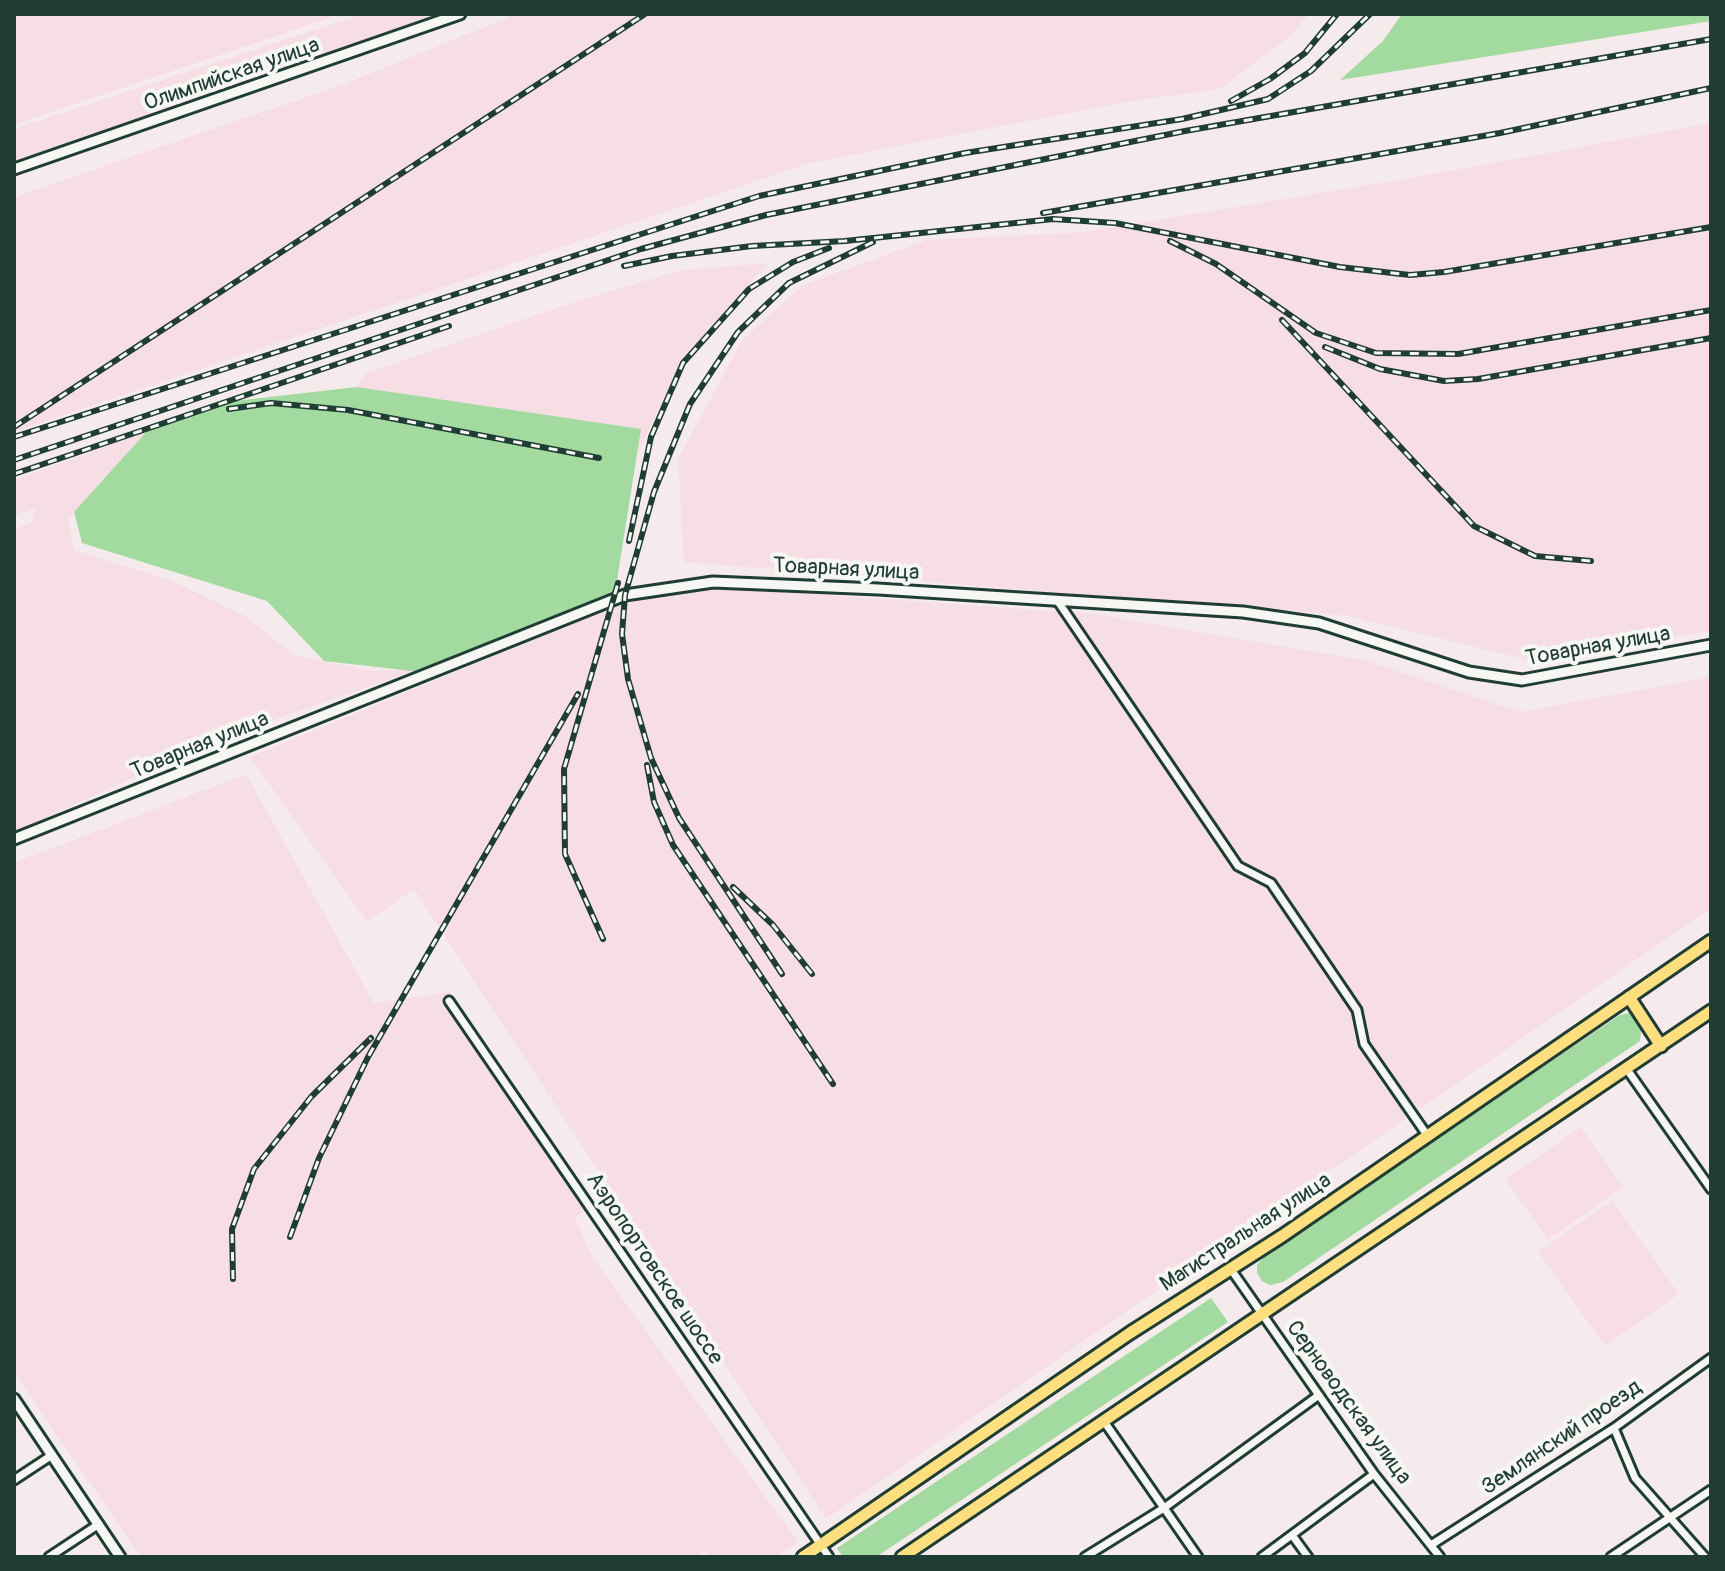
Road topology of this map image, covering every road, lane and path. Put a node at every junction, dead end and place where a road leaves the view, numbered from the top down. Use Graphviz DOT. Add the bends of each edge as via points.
graph roads {
  1 [pos="460,14"];
  2 [pos="14,169"];
  3 [pos="1057,600"];
  4 [pos="1711,645"];
  5 [pos="14,839"];
  6 [pos="1711,941"];
  7 [pos="1629,997"];
  8 [pos="449,1001"];
  9 [pos="1711,1011"];
  10 [pos="1661,1046"];
  11 [pos="1626,1068"];
  12 [pos="1427,1135"];
  13 [pos="1711,1189"];
  14 [pos="1230,1268"];
  15 [pos="1261,1313"];
  16 [pos="1711,1358"];
  17 [pos="1319,1395"];
  18 [pos="14,1399"];
  19 [pos="1103,1420"];
  20 [pos="1614,1428"];
  21 [pos="52,1455"];
  22 [pos="1374,1474"];
  23 [pos="14,1480"];
  24 [pos="1711,1490"];
  25 [pos="1164,1508"];
  26 [pos="1669,1519"];
  27 [pos="99,1524"];
  28 [pos="1292,1535"];
  29 [pos="821,1545"];
  30 [pos="1431,1545"];
  31 [pos="49,1557"];
  32 [pos="120,1557"];
  33 [pos="803,1557"];
  34 [pos="829,1557"];
  35 [pos="902,1557"];
  36 [pos="1085,1557"];
  37 [pos="1198,1557"];
  38 [pos="1262,1557"];
  39 [pos="1308,1557"];
  40 [pos="1440,1557"];
  41 [pos="1611,1557"];
  42 [pos="1705,1557"];
  1 -- 2 [label="street, Олимпийская улица"];
  3 -- 4 [label="street, Товарная улица" via="1243,612 1319,623 1499,678 1522,680"];
  3 -- 5 [label="street, Товарная улица" via="713,582 625,595"];
  3 -- 12 [label="street" via="1238,866 1271,883 1357,1010 1364,1044"];
  6 -- 7 [label="main road, Магистральная улица"];
  7 -- 10 [label="main road"];
  7 -- 12 [label="main road, Магистральная улица"];
  8 -- 29 [label="street, Аэропортовское шоссе"];
  9 -- 10 [label="main road"];
  10 -- 11 [label="main road"];
  11 -- 13 [label="street"];
  11 -- 15 [label="main road"];
  12 -- 14 [label="main road, Магистральная улица"];
  14 -- 15 [label="street, Серноводская улица"];
  14 -- 29 [label="main road, Магистральная улица"];
  15 -- 17 [label="street, Серноводская улица"];
  15 -- 19 [label="main road"];
  16 -- 20 [label="street, Землянский проезд"];
  17 -- 22 [label="street, Серноводская улица"];
  17 -- 25 [label="street"];
  18 -- 21 [label="street"];
  19 -- 25 [label="street"];
  19 -- 35 [label="main road"];
  20 -- 26 [label="street" via="1635,1478"];
  20 -- 30 [label="street, Землянский проезд"];
  21 -- 23 [label="street"];
  21 -- 27 [label="street"];
  22 -- 28 [label="street"];
  22 -- 30 [label="street, Серноводская улица"];
  24 -- 26 [label="street"];
  25 -- 36 [label="street"];
  25 -- 37 [label="street"];
  26 -- 41 [label="street"];
  26 -- 42 [label="street"];
  27 -- 31 [label="street"];
  27 -- 32 [label="street"];
  28 -- 38 [label="street"];
  28 -- 39 [label="street"];
  29 -- 33 [label="main road, Магистральная улица"];
  29 -- 34 [label="street, Аэропортовское шоссе"];
  30 -- 40 [label="street, Серноводская улица"];
}
